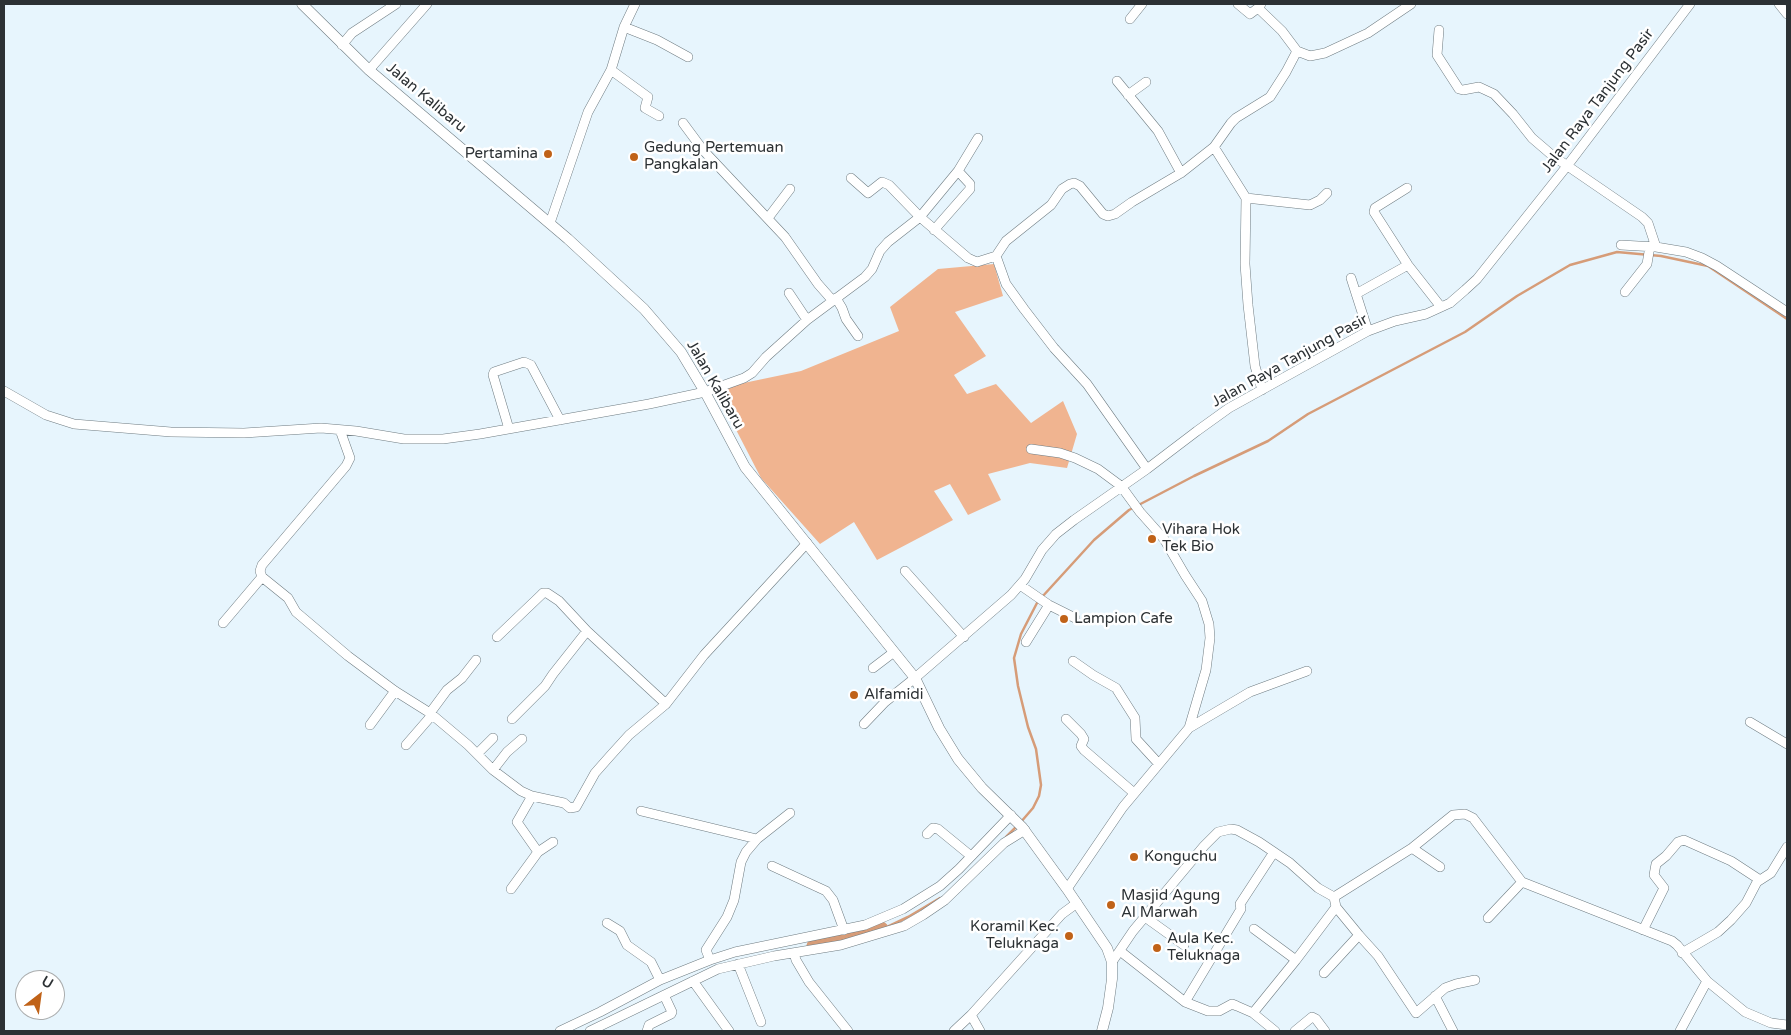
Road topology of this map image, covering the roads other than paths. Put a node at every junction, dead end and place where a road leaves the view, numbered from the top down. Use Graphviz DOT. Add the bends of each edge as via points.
graph roads {
  1 [pos="302,4"];
  2 [pos="396,4"];
  3 [pos="427,4"];
  4 [pos="636,4"];
  5 [pos="1142,4"];
  6 [pos="1238,4"];
  7 [pos="1411,4"];
  8 [pos="1690,4"];
  9 [pos="1779,4"];
  10 [pos="1260,6"];
  11 [pos="1787,14"];
  12 [pos="1130,19"];
  13 [pos="624,27"];
  14 [pos="1439,30"];
  15 [pos="342,45"];
  16 [pos="1296,51"];
  17 [pos="688,57"];
  18 [pos="369,70"];
  19 [pos="610,70"];
  20 [pos="1117,81"];
  21 [pos="1146,82"];
  22 [pos="1128,95"];
  23 [pos="658,116"];
  24 [pos="683,123"];
  25 [pos="978,138"];
  26 [pos="1214,147"];
  27 [pos="1567,166"];
  28 [pos="958,171"];
  29 [pos="1181,173"];
  30 [pos="851,178"];
  31 [pos="1407,188"];
  32 [pos="790,189"];
  33 [pos="1327,193"];
  34 [pos="1246,198"];
  35 [pos="920,217"];
  36 [pos="768,218"];
  37 [pos="550,223"];
  38 [pos="934,230"];
  39 [pos="1621,245"];
  40 [pos="1652,246"];
  41 [pos="996,256"];
  42 [pos="1408,265"];
  43 [pos="1351,278"];
  44 [pos="788,292"];
  45 [pos="1625,292"];
  46 [pos="1356,294"];
  47 [pos="835,299"];
  48 [pos="1441,307"];
  49 [pos="1787,312"];
  50 [pos="807,320"];
  51 [pos="1368,331"];
  52 [pos="858,336"];
  53 [pos="1262,390"];
  54 [pos="4,392"];
  55 [pos="705,392"];
  56 [pos="560,420"];
  57 [pos="509,429"];
  58 [pos="340,430"];
  59 [pos="1031,449"];
  60 [pos="1147,469"];
  61 [pos="1123,489"];
  62 [pos="807,543"];
  63 [pos="905,571"];
  64 [pos="262,577"];
  65 [pos="1020,585"];
  66 [pos="1047,603"];
  67 [pos="1075,618"];
  68 [pos="223,623"];
  69 [pos="588,631"];
  70 [pos="497,637"];
  71 [pos="964,637"];
  72 [pos="1026,642"];
  73 [pos="894,652"];
  74 [pos="476,660"];
  75 [pos="1074,661"];
  76 [pos="874,668"];
  77 [pos="1307,671"];
  78 [pos="916,678"];
  79 [pos="395,691"];
  80 [pos="666,704"];
  81 [pos="431,714"];
  82 [pos="512,719"];
  83 [pos="1066,719"];
  84 [pos="1750,722"];
  85 [pos="864,724"];
  86 [pos="370,725"];
  87 [pos="1189,728"];
  88 [pos="493,738"];
  89 [pos="522,739"];
  90 [pos="1787,744"];
  91 [pos="406,746"];
  92 [pos="477,754"];
  93 [pos="1158,763"];
  94 [pos="493,770"];
  95 [pos="1134,793"];
  96 [pos="532,796"];
  97 [pos="642,811"];
  98 [pos="790,813"];
  99 [pos="1013,817"];
  100 [pos="1024,828"];
  101 [pos="927,834"];
  102 [pos="758,840"];
  103 [pos="552,842"];
  104 [pos="1412,848"];
  105 [pos="1787,848"];
  106 [pos="538,852"];
  107 [pos="1274,852"];
  108 [pos="971,856"];
  109 [pos="772,866"];
  110 [pos="1440,867"];
  111 [pos="1760,880"];
  112 [pos="1522,882"];
  113 [pos="1068,888"];
  114 [pos="511,889"];
  115 [pos="1334,897"];
  116 [pos="1077,903"];
  117 [pos="1336,907"];
  118 [pos="1146,917"];
  119 [pos="1488,918"];
  120 [pos="607,923"];
  121 [pos="1254,929"];
  122 [pos="844,930"];
  123 [pos="1643,930"];
  124 [pos="1358,935"];
  125 [pos="1184,945"];
  126 [pos="1120,951"];
  127 [pos="794,953"];
  128 [pos="1682,953"];
  129 [pos="710,960"];
  130 [pos="1296,960"];
  131 [pos="1112,962"];
  132 [pos="738,964"];
  133 [pos="1324,973"];
  134 [pos="660,980"];
  135 [pos="1475,980"];
  136 [pos="693,981"];
  137 [pos="1707,981"];
  138 [pos="664,995"];
  139 [pos="1435,996"];
  140 [pos="1185,1002"];
  141 [pos="1253,1013"];
  142 [pos="971,1015"];
  143 [pos="760,1022"];
  144 [pos="1787,1025"];
  145 [pos="560,1031"];
  146 [pos="590,1031"];
  147 [pos="647,1031"];
  148 [pos="729,1031"];
  149 [pos="848,1031"];
  150 [pos="954,1031"];
  151 [pos="980,1031"];
  152 [pos="1102,1031"];
  153 [pos="1275,1031"];
  154 [pos="1295,1031"];
  155 [pos="1325,1031"];
  156 [pos="1453,1031"];
  157 [pos="1680,1031"];
  1 -- 15 [label="main road, Jalan Kalibaru"];
  2 -- 15 [label="street" via="352,33"];
  3 -- 18 [label="street"];
  4 -- 13 [label="street"];
  5 -- 12 [label="street"];
  6 -- 10 [label="street" via="1250,14"];
  7 -- 16 [label="street" via="1368,33 1325,53 1310,56"];
  8 -- 27 [label="street, Jalan Raya Tanjung Pasir"];
  9 -- 11 [label="street"];
  10 -- 16 [label="street"];
  13 -- 17 [label="street"];
  13 -- 19 [label="street"];
  14 -- 27 [label="street" via="1437,55 1459,89 1479,87 1494,94 1532,138"];
  15 -- 18 [label="main road, Jalan Kalibaru"];
  16 -- 26 [label="street" via="1270,97 1236,118"];
  18 -- 37 [label="main road, Jalan Kalibaru"];
  19 -- 23 [label="street" via="645,93 648,97 645,108"];
  19 -- 37 [label="street" via="588,112"];
  20 -- 22 [label="street"];
  21 -- 22 [label="street"];
  22 -- 29 [label="street" via="1158,131"];
  24 -- 36 [label="street" via="702,150"];
  25 -- 28 [label="street"];
  26 -- 29 [label="street"];
  26 -- 34 [label="street"];
  27 -- 40 [label="street" via="1642,217 1648,224"];
  27 -- 48 [label="street, Jalan Raya Tanjung Pasir" via="1477,279"];
  28 -- 35 [label="street"];
  28 -- 38 [label="street" via="971,186"];
  29 -- 41 [label="street" via="1108,216 1080,186 1070,184 1062,189 1051,205 1006,241"];
  30 -- 35 [label="street" via="868,193 878,183 885,183"];
  31 -- 42 [label="street" via="1374,208 1374,212"];
  32 -- 36 [label="street"];
  33 -- 34 [label="street" via="1310,205"];
  34 -- 53 [label="street" via="1248,305 1255,366"];
  35 -- 38 [label="street"];
  35 -- 47 [label="street" via="888,242 865,277"];
  36 -- 47 [label="street" via="818,284"];
  37 -- 55 [label="main road, Jalan Kalibaru" via="644,309 682,352"];
  38 -- 41 [label="street" via="972,261"];
  39 -- 40 [label="street"];
  40 -- 45 [label="street" via="1647,264"];
  40 -- 49 [label="street" via="1702,258"];
  41 -- 60 [label="street" via="1006,284 1054,348 1087,384"];
  42 -- 46 [label="street"];
  42 -- 48 [label="street"];
  43 -- 46 [label="street"];
  44 -- 50 [label="street"];
  46 -- 51 [label="street"];
  47 -- 50 [label="street"];
  47 -- 52 [label="street"];
  48 -- 51 [label="street, Jalan Raya Tanjung Pasir"];
  50 -- 55 [label="street" via="744,378"];
  51 -- 53 [label="street, Jalan Raya Tanjung Pasir"];
  53 -- 60 [label="street, Jalan Raya Tanjung Pasir" via="1230,408"];
  54 -- 58 [label="street" via="46,415 74,424 171,432"];
  55 -- 56 [label="street"];
  55 -- 62 [label="main road, Jalan Kalibaru" via="745,467"];
  56 -- 57 [label="street"];
  56 -- 57 [label="street" via="530,365 524,362 493,373"];
  57 -- 58 [label="street" via="443,438 404,439"];
  58 -- 64 [label="street" via="350,458 346,466 262,564"];
  59 -- 61 [label="street" via="1075,458 1098,469"];
  60 -- 61 [label="street, Jalan Raya Tanjung Pasir"];
  61 -- 65 [label="street, Jalan Raya Tanjung Pasir" via="1056,534"];
  61 -- 87 [label="street" via="1164,539 1202,601 1210,638 1206,670"];
  62 -- 73 [label="main road, Jalan Kalibaru"];
  62 -- 80 [label="street" via="704,656"];
  63 -- 71 [label="street"];
  64 -- 68 [label="street"];
  64 -- 79 [label="street" via="288,598 296,612"];
  65 -- 66 [label="street"];
  65 -- 71 [label="street, Jalan Raya Tanjung Pasir"];
  66 -- 67 [label="street"];
  66 -- 72 [label="street"];
  69 -- 70 [label="street" via="559,600 543,593"];
  69 -- 80 [label="street"];
  69 -- 82 [label="street" via="546,686"];
  71 -- 78 [label="street, Jalan Raya Tanjung Pasir"];
  73 -- 76 [label="street"];
  73 -- 78 [label="main road, Jalan Kalibaru"];
  74 -- 81 [label="street" via="447,690"];
  75 -- 93 [label="street" via="1116,688 1135,718 1136,739"];
  77 -- 87 [label="street" via="1250,692"];
  78 -- 85 [label="street, Jalan Raya Tanjung Pasir" via="885,702"];
  78 -- 99 [label="main road, Jalan Kalibaru" via="938,728 958,759 982,788"];
  79 -- 81 [label="street"];
  79 -- 86 [label="street"];
  80 -- 96 [label="street" via="628,735 595,773 576,807"];
  81 -- 91 [label="street"];
  81 -- 92 [label="street"];
  83 -- 95 [label="street" via="1084,739 1081,746 1084,750"];
  84 -- 90 [label="street"];
  87 -- 93 [label="street"];
  88 -- 92 [label="street"];
  89 -- 94 [label="street"];
  92 -- 94 [label="street"];
  93 -- 95 [label="street"];
  94 -- 96 [label="street"];
  95 -- 113 [label="street"];
  96 -- 106 [label="street" via="517,822"];
  97 -- 102 [label="street"];
  98 -- 102 [label="street"];
  99 -- 100 [label="main road, Jalan Kalibaru"];
  99 -- 108 [label="street"];
  100 -- 113 [label="main road, Jalan Kalibaru"];
  100 -- 127 [label="street" via="945,900 911,922 847,944"];
  101 -- 108 [label="street" via="933,828 938,830"];
  102 -- 129 [label="street" via="743,857 734,900 727,917 707,946"];
  103 -- 106 [label="street"];
  104 -- 110 [label="street"];
  104 -- 112 [label="street" via="1453,815 1465,814 1473,818"];
  104 -- 115 [label="street"];
  105 -- 111 [label="street" via="1771,873"];
  106 -- 114 [label="street"];
  107 -- 115 [label="street"];
  107 -- 118 [label="street" via="1237,830 1218,832"];
  107 -- 140 [label="street" via="1240,904 1241,909"];
  108 -- 122 [label="street" via="940,886 903,909"];
  109 -- 122 [label="street" via="826,891 833,900"];
  111 -- 123 [label="street" via="1731,861 1684,840 1678,842 1656,864 1654,875 1664,888"];
  111 -- 128 [label="street" via="1746,903 1718,932"];
  112 -- 119 [label="street"];
  112 -- 123 [label="street"];
  113 -- 116 [label="main road, Jalan Kalibaru"];
  115 -- 117 [label="street"];
  116 -- 131 [label="main road, Jalan Kalibaru" via="1107,948"];
  116 -- 142 [label="street"];
  117 -- 124 [label="street"];
  117 -- 130 [label="street"];
  118 -- 125 [label="street"];
  118 -- 126 [label="street"];
  120 -- 134 [label="street" via="620,931 627,945 651,962"];
  121 -- 130 [label="street"];
  122 -- 129 [label="street"];
  123 -- 128 [label="street" via="1672,942"];
  124 -- 133 [label="street"];
  124 -- 139 [label="street" via="1378,956 1416,1013"];
  126 -- 131 [label="street"];
  126 -- 140 [label="street"];
  127 -- 132 [label="street"];
  127 -- 149 [label="street" via="809,982"];
  128 -- 137 [label="street"];
  129 -- 134 [label="street"];
  130 -- 141 [label="street"];
  131 -- 152 [label="main road" via="1108,1008"];
  132 -- 136 [label="street"];
  132 -- 143 [label="street"];
  134 -- 145 [label="street"];
  135 -- 139 [label="street" via="1456,984"];
  136 -- 138 [label="street"];
  136 -- 148 [label="street"];
  137 -- 144 [label="street" via="1744,1012 1771,1023"];
  137 -- 157 [label="street"];
  138 -- 146 [label="street"];
  138 -- 147 [label="street" via="672,1012 649,1024"];
  139 -- 156 [label="street"];
  140 -- 141 [label="street" via="1208,1011 1219,1011 1232,1004"];
  141 -- 153 [label="street"];
  142 -- 150 [label="street"];
  142 -- 151 [label="street"];
  154 -- 155 [label="street" via="1312,1017"];
}
